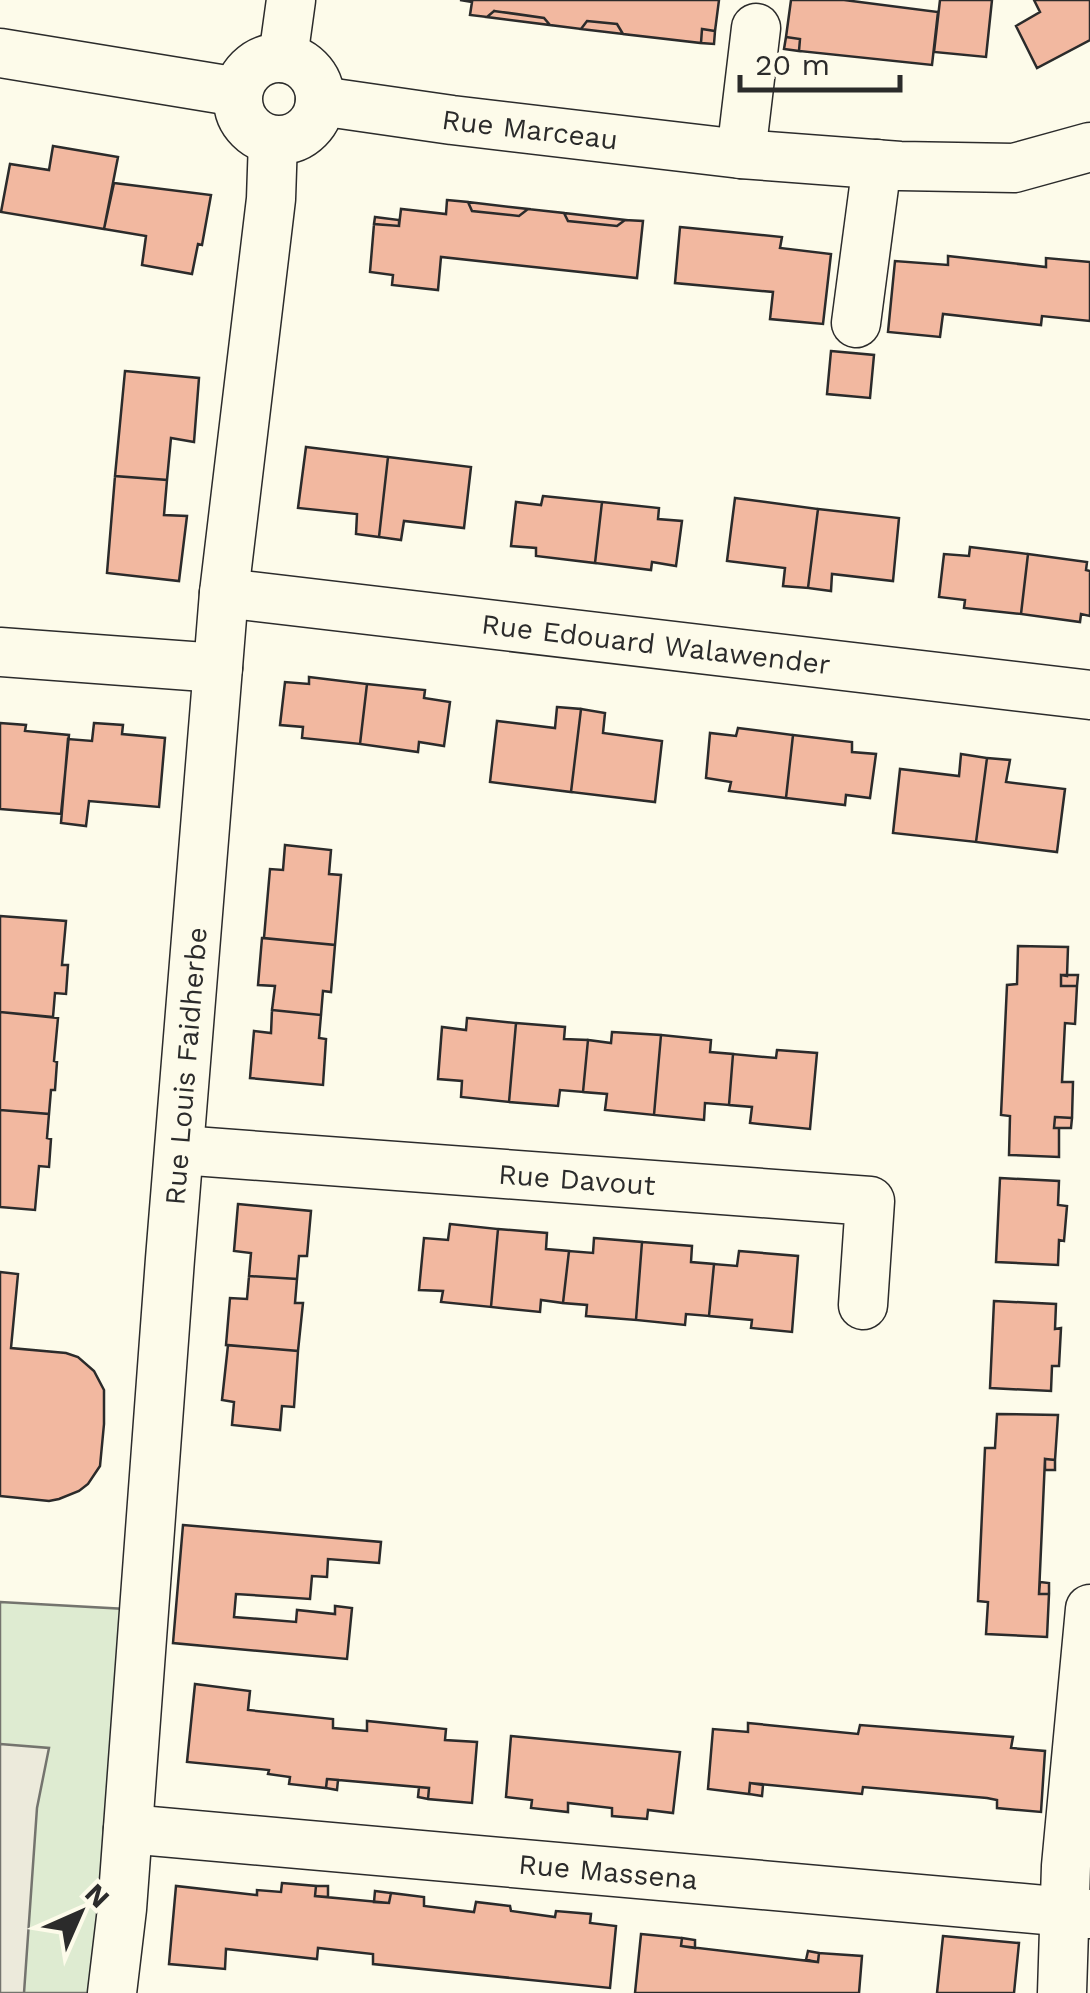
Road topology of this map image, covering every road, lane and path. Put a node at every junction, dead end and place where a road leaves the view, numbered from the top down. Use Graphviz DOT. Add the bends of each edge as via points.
graph roads {
  1 [pos="292,0"];
  2 [pos="756,28"];
  3 [pos="0,54"];
  4 [pos="283,58"];
  5 [pos="238,92"];
  6 [pos="320,101"];
  7 [pos="273,140"];
  8 [pos="1090,147"];
  9 [pos="741,154"];
  10 [pos="877,164"];
  11 [pos="856,323"];
  12 [pos="224,593"];
  13 [pos="0,652"];
  14 [pos="218,668"];
  15 [pos="1090,695"];
  16 [pos="180,1150"];
  17 [pos="863,1304"];
  18 [pos="1090,1609"];
  19 [pos="128,1830"];
  20 [pos="1077,1913"];
  21 [pos="112,1993"];
  22 [pos="1062,1993"];
  1 -- 4 [label="street"];
  2 -- 9 [label="street"];
  3 -- 5 [label="street"];
  4 -- 5 [label="street" via="259,62"];
  4 -- 6 [label="street" via="306,67"];
  5 -- 7 [label="street" via="250,129"];
  6 -- 7 [label="street" via="300,135"];
  6 -- 9 [label="street, Rue Marceau"];
  7 -- 12 [label="street, Rue Louis Faidherbe"];
  8 -- 10 [label="street, Rue Marceau" via="1014,168"];
  9 -- 10 [label="street, Rue Marceau"];
  10 -- 11 [label="street"];
  12 -- 14 [label="street, Rue Louis Faidherbe"];
  12 -- 15 [label="street, Rue Edouard Walawender"];
  13 -- 14 [label="street"];
  14 -- 16 [label="street, Rue Louis Faidherbe"];
  16 -- 17 [label="street, Rue Davout" via="870,1201"];
  16 -- 19 [label="street, Rue Louis Faidherbe"];
  18 -- 20 [label="street" via="1066,1866"];
  19 -- 20 [label="street, Rue Massena"];
  19 -- 21 [label="street, Rue Louis Faidherbe"];
  20 -- 22 [label="street"];
}
